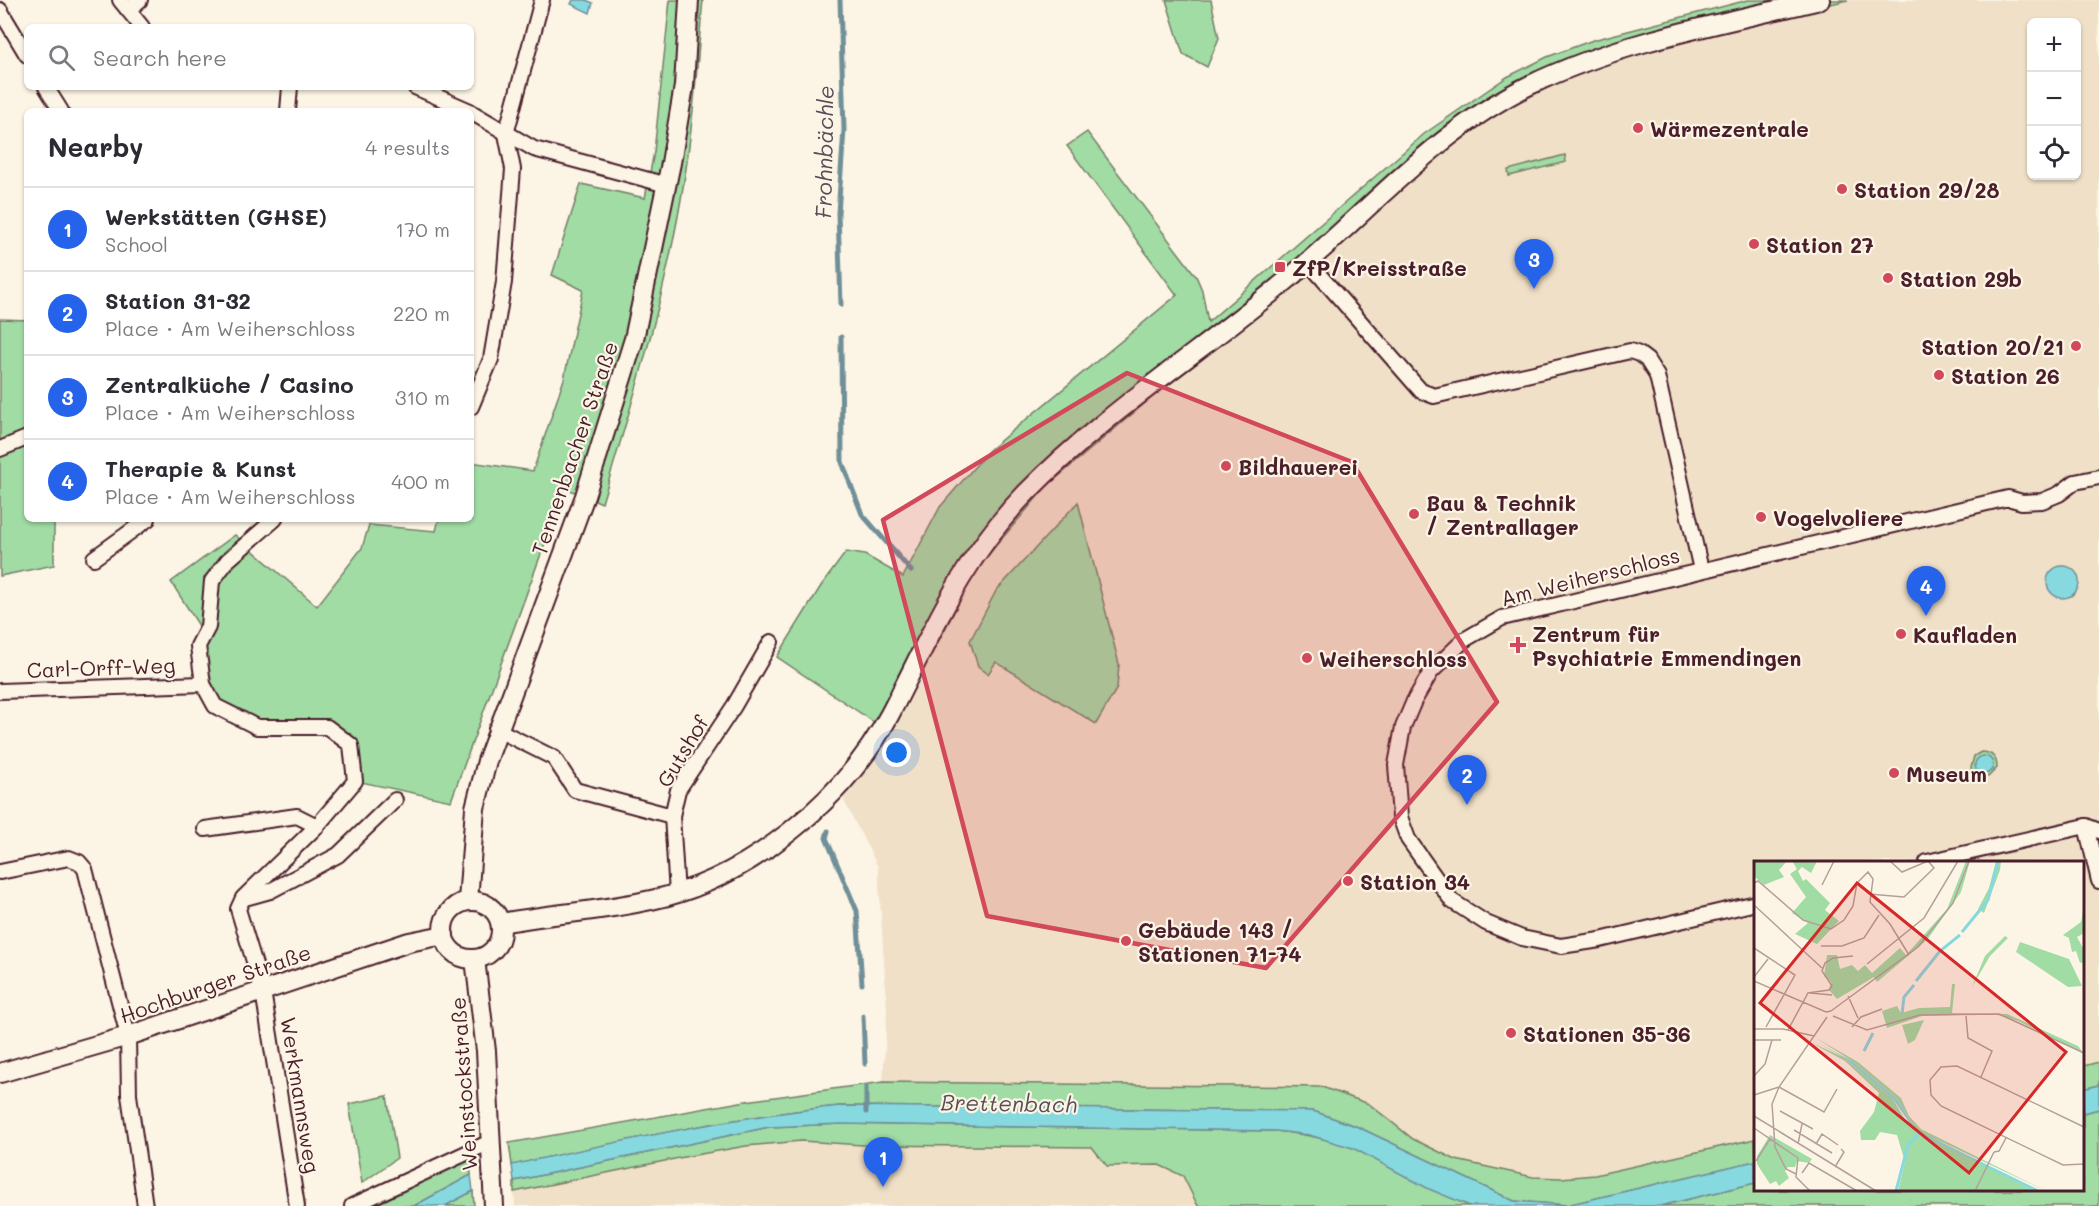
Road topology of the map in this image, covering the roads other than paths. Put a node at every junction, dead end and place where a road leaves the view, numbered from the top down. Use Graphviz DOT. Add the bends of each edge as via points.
graph roads {
  1 [pos="140,0"];
  2 [pos="542,0"];
  3 [pos="689,0"];
  4 [pos="1820,0"];
  5 [pos="124,5"];
  6 [pos="0,10"];
  7 [pos="140,24"];
  8 [pos="24,50"];
  9 [pos="48,90"];
  10 [pos="290,90"];
  11 [pos="422,90"];
  12 [pos="59,108"];
  13 [pos="288,108"];
  14 [pos="464,108"];
  15 [pos="474,113"];
  16 [pos="506,134"];
  17 [pos="667,185"];
  18 [pos="1308,262"];
  19 [pos="474,400"];
  20 [pos="24,439"];
  21 [pos="0,449"];
  22 [pos="2099,477"];
  23 [pos="144,522"];
  24 [pos="272,522"];
  25 [pos="94,558"];
  26 [pos="1701,570"];
  27 [pos="771,642"];
  28 [pos="203,684"];
  29 [pos="0,690"];
  30 [pos="496,729"];
  31 [pos="395,800"];
  32 [pos="672,816"];
  33 [pos="317,826"];
  34 [pos="2092,828"];
  35 [pos="205,829"];
  36 [pos="1932,861"];
  37 [pos="0,872"];
  38 [pos="2099,881"];
  39 [pos="676,894"];
  40 [pos="243,898"];
  41 [pos="468,901"];
  42 [pos="1754,903"];
  43 [pos="501,923"];
  44 [pos="444,935"];
  45 [pos="475,959"];
  46 [pos="263,991"];
  47 [pos="128,1036"];
  48 [pos="0,1072"];
  49 [pos="490,1142"];
  50 [pos="145,1206"];
  51 [pos="297,1206"];
  52 [pos="352,1206"];
  53 [pos="494,1206"];
  1 -- 5 [label="street"];
  2 -- 16 [label="street"];
  3 -- 17 [label="street, Tennenbacher Straße" via="684,86"];
  4 -- 18 [label="street" via="1646,42 1573,65 1525,87 1444,141"];
  5 -- 7 [label="street"];
  6 -- 8 [label="street"];
  9 -- 12 [label="street"];
  10 -- 13 [label="street"];
  11 -- 14 [label="street"];
  15 -- 16 [label="street"];
  16 -- 17 [label="street" via="534,149"];
  16 -- 19 [label="street" via="513,169 504,282 491,359"];
  17 -- 30 [label="street, Tennenbacher Straße" via="648,282 605,437"];
  18 -- 26 [label="street, Am Weiherschloss" via="1421,391 1434,396 1630,351 1640,354 1657,376"];
  18 -- 39 [label="street" via="1106,423 1026,493 969,563 933,624 888,718 849,775 824,800 755,858"];
  20 -- 21 [label="street"];
  22 -- 26 [label="street, Am Weiherschloss" via="2075,482 2042,501 2008,498"];
  23 -- 25 [label="street"];
  24 -- 28 [label="street" via="228,560 212,581 208,627 198,646"];
  26 -- 42 [label="street, Am Weiherschloss" via="1502,618 1464,639 1431,672 1403,727 1396,765 1400,817 1418,857 1452,902 1486,923 1522,938 1561,946"];
  27 -- 32 [label="street, Gutshof" via="678,790"];
  28 -- 29 [label="street, Carl-Orff-Weg"];
  28 -- 33 [label="street" via="215,706 257,727 327,727 351,745 355,781"];
  30 -- 32 [label="street" via="554,758 575,790"];
  30 -- 41 [label="street, Tennenbacher Straße" via="475,808"];
  31 -- 40 [label="street" via="338,855 270,891"];
  32 -- 39 [label="street, Gutshof"];
  33 -- 35 [label="street" via="297,816"];
  33 -- 40 [label="street"];
  34 -- 36 [label="street"];
  34 -- 38 [label="street"];
  37 -- 47 [label="street" via="69,858 85,869"];
  39 -- 43 [label="street"];
  40 -- 46 [label="street, Werkmannsweg" via="238,909"];
  41 -- 43 [label="street" via="490,906"];
  41 -- 44 [label="street" via="447,914"];
  43 -- 45 [label="street" via="495,948"];
  44 -- 45 [label="street" via="455,953"];
  44 -- 46 [label="street, Hochburger Straße" via="409,942"];
  45 -- 49 [label="street, Weinstockstraße" via="486,1051"];
  46 -- 47 [label="street, Hochburger Straße"];
  46 -- 51 [label="street, Werkmannsweg"];
  47 -- 48 [label="street, Hochburger Straße"];
  47 -- 50 [label="street" via="129,1095"];
  49 -- 52 [label="street"];
  49 -- 53 [label="street, Weinstockstraße"];
}
